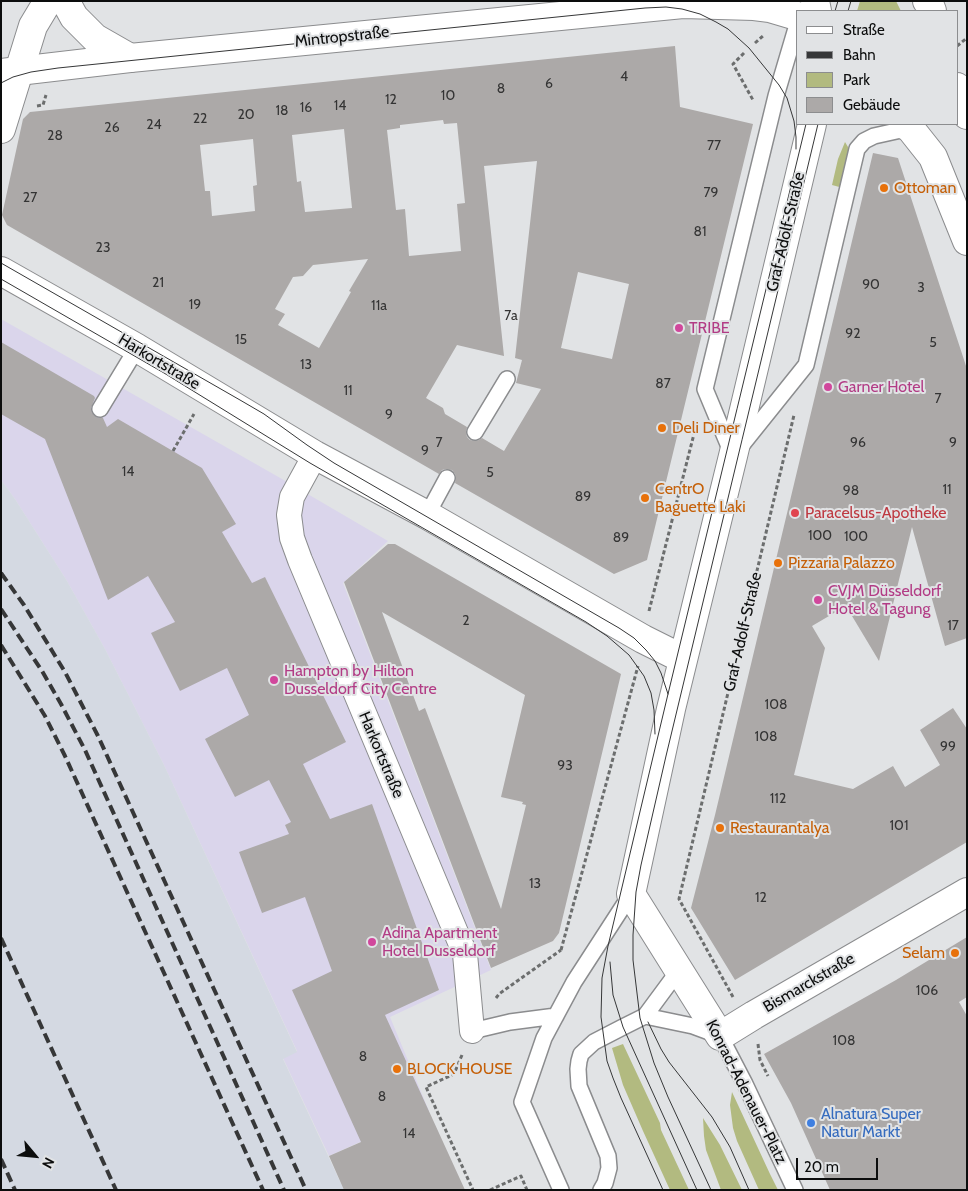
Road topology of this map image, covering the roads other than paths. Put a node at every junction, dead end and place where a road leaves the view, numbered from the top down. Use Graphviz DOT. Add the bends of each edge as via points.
graph roads {
  1 [pos="48,1"];
  2 [pos="68,1"];
  3 [pos="687,3"];
  4 [pos="796,16"];
  5 [pos="796,28"];
  6 [pos="130,58"];
  7 [pos="10,72"];
  8 [pos="958,90"];
  9 [pos="967,115"];
  10 [pos="812,125"];
  11 [pos="906,126"];
  12 [pos="1,128"];
  13 [pos="967,240"];
  14 [pos="1,260"];
  15 [pos="11,276"];
  16 [pos="137,348"];
  17 [pos="507,379"];
  18 [pos="100,408"];
  19 [pos="475,432"];
  20 [pos="315,455"];
  21 [pos="733,456"];
  22 [pos="447,478"];
  23 [pos="427,514"];
  24 [pos="683,659"];
  25 [pos="967,892"];
  26 [pos="631,894"];
  27 [pos="679,970"];
  28 [pos="556,1016"];
  29 [pos="645,1016"];
  30 [pos="472,1031"];
  31 [pos="720,1036"];
  32 [pos="562,1190"];
  33 [pos="601,1190"];
  34 [pos="795,1190"];
  1 -- 7 [label="street"];
  2 -- 6 [label="street" via="74,17 96,38"];
  3 -- 4 [label="street, Mintropstraße" via="754,6"];
  3 -- 6 [label="street, Mintropstraße"];
  5 -- 21 [label="lane" via="768,127 705,389"];
  6 -- 7 [label="street, Mintropstraße"];
  7 -- 12 [label="street"];
  8 -- 9 [label="street"];
  10 -- 21 [label="street, Graf-Adolf-Straße"];
  11 -- 13 [label="street" via="934,156"];
  11 -- 21 [label="lane, Graf-Adolf-Straße" via="874,136 857,149 806,365"];
  14 -- 15 [label="street, Harkortstraße"];
  15 -- 16 [label="street, Harkortstraße"];
  16 -- 18 [label="lane"];
  16 -- 20 [label="street, Harkortstraße"];
  17 -- 19 [label="lane"];
  20 -- 23 [label="street, Harkortstraße"];
  20 -- 30 [label="street, Harkortstraße" via="292,497 289,515 292,538 466,954"];
  21 -- 24 [label="street, Graf-Adolf-Straße"];
  22 -- 23 [label="lane"];
  23 -- 24 [label="street, Harkortstraße"];
  24 -- 26 [label="street, Graf-Adolf-Straße"];
  25 -- 31 [label="street, Bismarckstraße"];
  26 -- 27 [label="street, Konrad-Adenauer-Platz"];
  26 -- 28 [label="lane"];
  27 -- 29 [label="lane"];
  27 -- 31 [label="street, Konrad-Adenauer-Platz"];
  28 -- 30 [label="lane"];
  28 -- 32 [label="lane" via="544,1038 522,1102"];
  29 -- 31 [label="lane" via="693,1026"];
  29 -- 33 [label="lane" via="594,1042 578,1061 580,1086 608,1156 609,1168"];
  31 -- 34 [label="lane, Konrad-Adenauer-Platz"];
}
